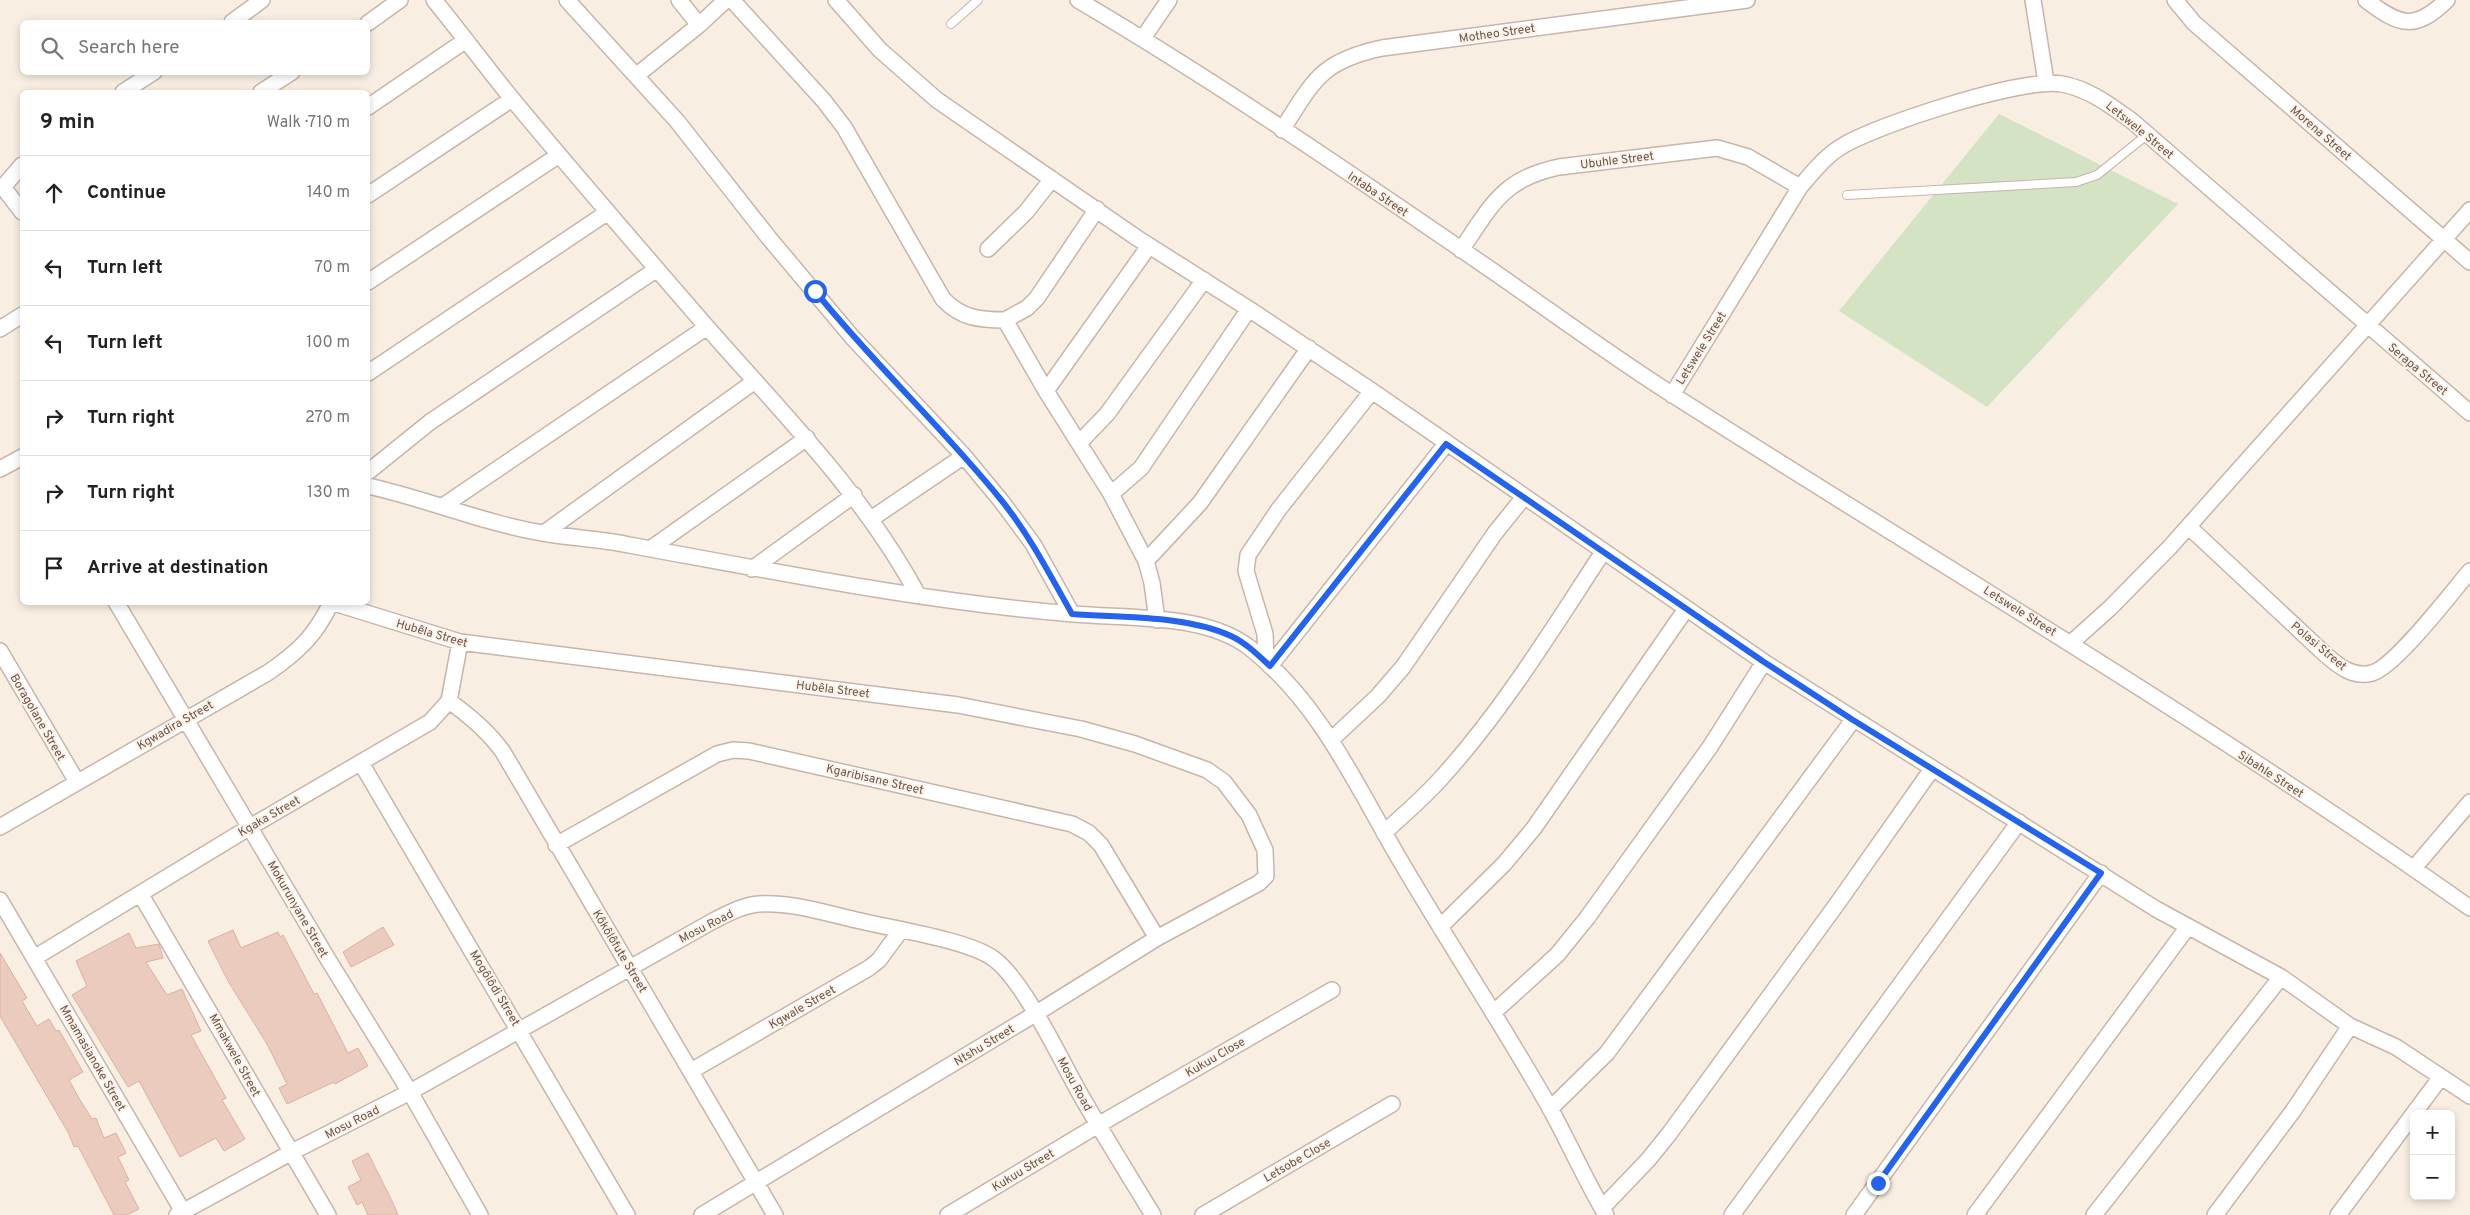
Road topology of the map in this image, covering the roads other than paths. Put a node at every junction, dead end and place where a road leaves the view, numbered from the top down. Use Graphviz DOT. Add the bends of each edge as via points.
graph roads {
  1 [pos="262,0"];
  2 [pos="400,0"];
  3 [pos="434,0"];
  4 [pos="568,0"];
  5 [pos="679,0"];
  6 [pos="726,0"];
  7 [pos="732,0"];
  8 [pos="836,0"];
  9 [pos="978,0"];
  10 [pos="1078,0"];
  11 [pos="1169,0"];
  12 [pos="1747,0"];
  13 [pos="2034,0"];
  14 [pos="2175,0"];
  15 [pos="2366,0"];
  16 [pos="2447,0"];
  17 [pos="235,20"];
  18 [pos="370,22"];
  19 [pos="951,24"];
  20 [pos="699,25"];
  21 [pos="1143,38"];
  22 [pos="466,40"];
  23 [pos="149,75"];
  24 [pos="287,75"];
  25 [pos="636,75"];
  26 [pos="2046,82"];
  27 [pos="126,90"];
  28 [pos="264,90"];
  29 [pos="512,99"];
  30 [pos="370,106"];
  31 [pos="1282,130"];
  32 [pos="2148,134"];
  33 [pos="559,154"];
  34 [pos="20,167"];
  35 [pos="1052,179"];
  36 [pos="1800,187"];
  37 [pos="1,190"];
  38 [pos="370,194"];
  39 [pos="1848,194"];
  40 [pos="1097,209"];
  41 [pos="20,210"];
  42 [pos="2470,210"];
  43 [pos="608,212"];
  44 [pos="2444,239"];
  45 [pos="1149,246"];
  46 [pos="988,249"];
  47 [pos="1461,250"];
  48 [pos="2470,262"];
  49 [pos="657,269"];
  50 [pos="1204,280"];
  51 [pos="370,281"];
  52 [pos="1249,309"];
  53 [pos="20,315"];
  54 [pos="1005,320"];
  55 [pos="2366,325"];
  56 [pos="706,327"];
  57 [pos="0,329"];
  58 [pos="1309,348"];
  59 [pos="370,372"];
  60 [pos="755,381"];
  61 [pos="1046,391"];
  62 [pos="1372,391"];
  63 [pos="1672,395"];
  64 [pos="2470,413"];
  65 [pos="807,438"];
  66 [pos="1080,442"];
  67 [pos="1446,444"];
  68 [pos="964,456"];
  69 [pos="20,458"];
  70 [pos="0,469"];
  71 [pos="370,470"];
  72 [pos="370,487"];
  73 [pos="1111,494"];
  74 [pos="854,495"];
  75 [pos="1524,498"];
  76 [pos="444,506"];
  77 [pos="872,519"];
  78 [pos="2189,527"];
  79 [pos="544,533"];
  80 [pos="650,549"];
  81 [pos="1603,552"];
  82 [pos="1146,561"];
  83 [pos="752,569"];
  84 [pos="2470,570"];
  85 [pos="918,595"];
  86 [pos="118,605"];
  87 [pos="330,605"];
  88 [pos="338,605"];
  89 [pos="1686,609"];
  90 [pos="1072,614"];
  91 [pos="1157,620"];
  92 [pos="460,642"];
  93 [pos="2071,643"];
  94 [pos="0,651"];
  95 [pos="1764,662"];
  96 [pos="1268,664"];
  97 [pos="449,701"];
  98 [pos="185,720"];
  99 [pos="1853,720"];
  100 [pos="1331,740"];
  101 [pos="361,763"];
  102 [pos="1932,769"];
  103 [pos="77,782"];
  104 [pos="2470,802"];
  105 [pos="2019,822"];
  106 [pos="0,827"];
  107 [pos="250,827"];
  108 [pos="1384,833"];
  109 [pos="556,845"];
  110 [pos="2414,868"];
  111 [pos="2101,873"];
  112 [pos="1266,876"];
  113 [pos="141,895"];
  114 [pos="0,900"];
  115 [pos="2470,908"];
  116 [pos="1440,927"];
  117 [pos="2187,928"];
  118 [pos="901,930"];
  119 [pos="1157,938"];
  120 [pos="34,958"];
  121 [pos="629,967"];
  122 [pos="2281,977"];
  123 [pos="1332,990"];
  124 [pos="1493,1013"];
  125 [pos="1035,1014"];
  126 [pos="2350,1026"];
  127 [pos="520,1030"];
  128 [pos="691,1071"];
  129 [pos="2441,1077"];
  130 [pos="410,1092"];
  131 [pos="2470,1096"];
  132 [pos="1392,1104"];
  133 [pos="1550,1109"];
  134 [pos="1098,1125"];
  135 [pos="290,1153"];
  136 [pos="754,1182"];
  137 [pos="1604,1211"];
  138 [pos="182,1214"];
  139 [pos="328,1215"];
  140 [pos="480,1215"];
  141 [pos="627,1215"];
  142 [pos="702,1215"];
  143 [pos="775,1215"];
  144 [pos="948,1215"];
  145 [pos="1153,1215"];
  146 [pos="1203,1215"];
  147 [pos="1732,1215"];
  148 [pos="1854,1215"];
  149 [pos="1975,1215"];
  150 [pos="2094,1215"];
  151 [pos="2215,1215"];
  152 [pos="2338,1215"];
  1 -- 17 [label="street"];
  2 -- 18 [label="street"];
  3 -- 22 [label="street"];
  4 -- 25 [label="street"];
  5 -- 20 [label="street"];
  6 -- 20 [label="street"];
  7 -- 54 [label="street" via="824,101 844,128 943,298 962,315"];
  8 -- 35 [label="street" via="904,73 937,100"];
  9 -- 19 [label="lane"];
  10 -- 21 [label="street, Intaba Street"];
  11 -- 21 [label="street"];
  12 -- 31 [label="street, Motheo Street" via="1357,54 1336,62 1321,74"];
  13 -- 26 [label="street"];
  14 -- 44 [label="street, Morena Street" via="2194,22"];
  15 -- 16 [label="street" via="2384,14 2404,22 2423,20"];
  20 -- 25 [label="street"];
  21 -- 31 [label="street, Intaba Street"];
  22 -- 29 [label="street"];
  22 -- 30 [label="street"];
  23 -- 27 [label="street"];
  24 -- 28 [label="street"];
  25 -- 68 [label="street" via="704,153 769,238 852,337"];
  26 -- 32 [label="street, Letswele Street" via="2085,91"];
  26 -- 36 [label="street, Letswele Street" via="2000,92 1868,133 1819,164"];
  29 -- 33 [label="street"];
  29 -- 38 [label="street"];
  31 -- 47 [label="street, Intaba Street"];
  32 -- 39 [label="lane" via="2097,175 2076,182"];
  32 -- 55 [label="street, Letswele Street"];
  33 -- 43 [label="street"];
  33 -- 51 [label="street"];
  34 -- 37 [label="street"];
  35 -- 40 [label="street"];
  35 -- 46 [label="street" via="1026,212"];
  36 -- 47 [label="street, Ubuhle Street" via="1748,157 1717,148 1559,167 1535,172 1503,192"];
  36 -- 63 [label="street, Letswele Street"];
  37 -- 41 [label="street"];
  40 -- 45 [label="street"];
  40 -- 54 [label="street" via="1038,298"];
  42 -- 44 [label="street, Letswele Street"];
  43 -- 49 [label="street"];
  43 -- 59 [label="street"];
  44 -- 48 [label="street, Morena Street"];
  44 -- 55 [label="street, Letswele Street"];
  45 -- 50 [label="street"];
  45 -- 61 [label="street"];
  47 -- 63 [label="street, Intaba Street"];
  49 -- 56 [label="street"];
  49 -- 71 [label="street" via="430,422"];
  50 -- 52 [label="street"];
  50 -- 66 [label="street" via="1118,401"];
  52 -- 58 [label="street"];
  52 -- 73 [label="street" via="1141,468"];
  53 -- 57 [label="street"];
  54 -- 61 [label="street"];
  55 -- 64 [label="street, Serapa Street"];
  55 -- 78 [label="street, Letswele Street"];
  56 -- 60 [label="street"];
  56 -- 76 [label="street"];
  58 -- 62 [label="street"];
  58 -- 82 [label="street" via="1200,503"];
  60 -- 65 [label="street"];
  60 -- 79 [label="street"];
  61 -- 66 [label="street"];
  62 -- 67 [label="street"];
  62 -- 96 [label="street" via="1279,509 1248,555 1246,571 1265,634"];
  63 -- 93 [label="street, Letswele Street"];
  65 -- 74 [label="street"];
  65 -- 80 [label="street"];
  66 -- 73 [label="street"];
  67 -- 75 [label="street"];
  67 -- 96 [label="street"];
  68 -- 77 [label="street"];
  68 -- 90 [label="street" via="1033,544"];
  69 -- 70 [label="street"];
  72 -- 76 [label="street"];
  73 -- 82 [label="street"];
  74 -- 77 [label="street"];
  74 -- 83 [label="street"];
  75 -- 81 [label="street"];
  75 -- 100 [label="street" via="1495,532 1403,667 1378,696"];
  76 -- 79 [label="street"];
  77 -- 85 [label="street"];
  78 -- 84 [label="street, Polasi Street" via="2340,667 2363,674 2373,673 2393,660"];
  78 -- 93 [label="street, Letswele Street" via="2141,579"];
  79 -- 80 [label="street"];
  80 -- 83 [label="street"];
  81 -- 89 [label="street"];
  81 -- 108 [label="street" via="1500,706 1444,776"];
  82 -- 91 [label="street"];
  83 -- 85 [label="street"];
  85 -- 90 [label="street"];
  86 -- 98 [label="street, Mokurunyane Street"];
  87 -- 98 [label="street, Kgwadira Street" via="321,623 298,652"];
  88 -- 92 [label="street, Hubêla Street"];
  89 -- 95 [label="street"];
  89 -- 116 [label="street" via="1534,828 1504,864"];
  90 -- 91 [label="street"];
  91 -- 96 [label="street" via="1185,623 1232,636"];
  92 -- 97 [label="street"];
  92 -- 112 [label="street, Hubêla Street" via="958,705 1081,729 1135,744 1207,770 1224,782 1249,815 1259,835 1265,850"];
  93 -- 110 [label="street, Sibahle Street"];
  94 -- 103 [label="street, Boragolane Street"];
  95 -- 99 [label="street"];
  95 -- 124 [label="street" via="1710,747 1587,918 1557,955"];
  96 -- 100 [label="street" via="1299,696"];
  97 -- 101 [label="street, Kgaka Street" via="430,722"];
  97 -- 109 [label="street, Kôkôlôfute Street" via="492,736"];
  98 -- 103 [label="street, Kgwadira Street"];
  98 -- 107 [label="street, Mokurunyane Street"];
  99 -- 102 [label="street"];
  99 -- 133 [label="street" via="1607,1052"];
  100 -- 108 [label="street"];
  101 -- 107 [label="street, Kgaka Street"];
  101 -- 127 [label="street, Mogôlôdi Street"];
  102 -- 105 [label="street"];
  102 -- 137 [label="street" via="1669,1134"];
  103 -- 106 [label="street, Kgwadira Street"];
  104 -- 110 [label="street"];
  105 -- 111 [label="street"];
  105 -- 147 [label="street"];
  107 -- 113 [label="street, Kgaka Street"];
  107 -- 130 [label="street, Mokurunyane Street"];
  108 -- 116 [label="street"];
  109 -- 119 [label="street, Kgaribisane Street" via="717,754 749,751 1072,824 1089,833 1101,845"];
  109 -- 121 [label="street, Kôkôlôfute Street"];
  110 -- 115 [label="street, Sibahle Street"];
  111 -- 117 [label="street"];
  111 -- 148 [label="street"];
  112 -- 119 [label="street, Ntshu Street" via="1247,891"];
  113 -- 120 [label="street, Kgaka Street"];
  113 -- 135 [label="street, Mmakwele Street"];
  114 -- 120 [label="street, Mmamasianoke Street"];
  116 -- 124 [label="street"];
  117 -- 122 [label="street"];
  117 -- 149 [label="street"];
  118 -- 121 [label="street, Mosu Road" via="802,908 758,904 734,910"];
  118 -- 125 [label="street, Mosu Road" via="959,944 993,958 1013,979"];
  118 -- 128 [label="street, Kgwale Street" via="869,968"];
  119 -- 125 [label="street, Ntshu Street"];
  120 -- 138 [label="street, Mmamasianoke Street"];
  121 -- 127 [label="street, Mosu Road"];
  121 -- 128 [label="street, Kôkôlôfute Street"];
  122 -- 126 [label="street"];
  122 -- 150 [label="street"];
  123 -- 134 [label="street, Kukuu Close"];
  124 -- 133 [label="street"];
  125 -- 134 [label="street, Mosu Road"];
  125 -- 136 [label="street, Ntshu Street"];
  126 -- 129 [label="street" via="2396,1047"];
  126 -- 151 [label="street" via="2293,1111"];
  127 -- 130 [label="street, Mosu Road"];
  127 -- 141 [label="street, Mogôlôdi Street"];
  128 -- 136 [label="street, Kôkôlôfute Street"];
  129 -- 131 [label="street"];
  129 -- 152 [label="street"];
  130 -- 135 [label="street, Mosu Road"];
  130 -- 140 [label="street, Mokurunyane Street"];
  132 -- 146 [label="street, Letsobe Close"];
  133 -- 137 [label="street"];
  134 -- 144 [label="street, Kukuu Street"];
  134 -- 145 [label="street, Mosu Road"];
  135 -- 138 [label="street, Mosu Road"];
  135 -- 139 [label="street, Mmakwele Street"];
  136 -- 142 [label="street, Ntshu Street"];
  136 -- 143 [label="street, Kôkôlôfute Street"];
}
